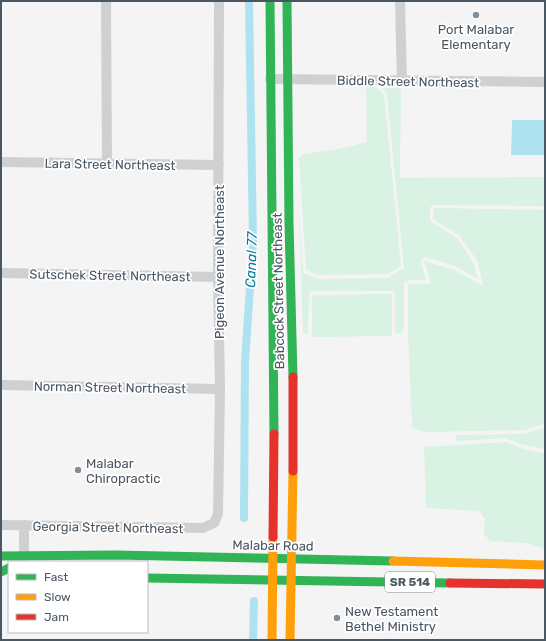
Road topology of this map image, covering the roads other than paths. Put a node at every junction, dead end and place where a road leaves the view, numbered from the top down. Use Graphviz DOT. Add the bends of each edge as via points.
graph roads {
  1 [pos="106,1"];
  2 [pos="218,1"];
  3 [pos="270,1"];
  4 [pos="287,1"];
  5 [pos="400,1"];
  6 [pos="270,79"];
  7 [pos="288,79"];
  8 [pos="402,80"];
  9 [pos="545,82"];
  10 [pos="1,162"];
  11 [pos="107,164"];
  12 [pos="219,166"];
  13 [pos="273,256"];
  14 [pos="1,273"];
  15 [pos="218,277"];
  16 [pos="290,279"];
  17 [pos="1,385"];
  18 [pos="220,389"];
  19 [pos="214,523"];
  20 [pos="1,525"];
  21 [pos="24,525"];
  22 [pos="1,556"];
  23 [pos="274,558"];
  24 [pos="292,558"];
  25 [pos="21,559"];
  26 [pos="545,565"];
  27 [pos="148,578"];
  28 [pos="545,580"];
  29 [pos="274,581"];
  30 [pos="291,581"];
  31 [pos="529,584"];
  32 [pos="545,584"];
  33 [pos="272,640"];
  34 [pos="290,640"];
  1 -- 11 [label="street"];
  2 -- 12 [label="street, Pigeon Avenue Northeast"];
  3 -- 6 [label="main road, Babcock Street Northeast"];
  4 -- 7 [label="main road, Babcock Street Northeast"];
  5 -- 8 [label="street"];
  6 -- 7 [label="street, Biddle Street Northeast"];
  6 -- 13 [label="main road, Babcock Street Northeast"];
  7 -- 8 [label="street, Biddle Street Northeast"];
  7 -- 16 [label="main road, Babcock Street Northeast"];
  8 -- 9 [label="street, Biddle Street Northeast"];
  10 -- 11 [label="street, Lara Street Northeast"];
  11 -- 12 [label="street, Lara Street Northeast"];
  12 -- 15 [label="street, Pigeon Avenue Northeast"];
  13 -- 16 [label="main road" via="284,278"];
  13 -- 23 [label="main road, Babcock Street Northeast"];
  14 -- 15 [label="street, Sutschek Street Northeast"];
  15 -- 18 [label="street, Pigeon Avenue Northeast"];
  16 -- 24 [label="main road, Babcock Street Northeast" via="294,402"];
  17 -- 18 [label="street, Norman Street Northeast"];
  18 -- 19 [label="street, Pigeon Avenue Northeast" via="218,514"];
  19 -- 21 [label="street, Georgia Street Northeast" via="203,528"];
  20 -- 21 [label="street, Georgia Street Northeast"];
  21 -- 25 [label="street"];
  22 -- 25 [label="main road, Malabar Road / SR 514"];
  23 -- 24 [label="main road, Malabar Road / SR 514"];
  23 -- 25 [label="main road, Malabar Road / SR 514" via="116,555"];
  23 -- 29 [label="main road, Babcock Street Northeast"];
  24 -- 26 [label="main road, Malabar Road / SR 514"];
  24 -- 30 [label="main road, Babcock Street Northeast"];
  27 -- 29 [label="main road, SR 514"];
  28 -- 31 [label="main road"];
  29 -- 30 [label="main road, SR 514"];
  29 -- 33 [label="main road, Babcock Street Northeast"];
  30 -- 31 [label="main road, SR 514"];
  30 -- 34 [label="main road, Babcock Street Northeast"];
  31 -- 32 [label="main road, SR 514"];
}
